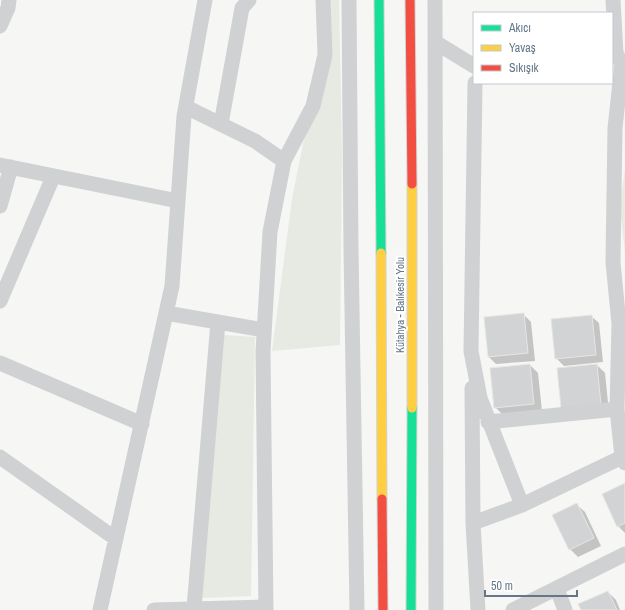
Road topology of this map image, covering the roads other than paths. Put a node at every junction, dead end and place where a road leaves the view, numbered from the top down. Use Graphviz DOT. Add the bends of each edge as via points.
graph roads {
  1 [pos="9,0"];
  2 [pos="205,0"];
  3 [pos="249,0"];
  4 [pos="323,0"];
  5 [pos="349,0"];
  6 [pos="379,0"];
  7 [pos="410,0"];
  8 [pos="435,0"];
  9 [pos="613,0"];
  10 [pos="0,26"];
  11 [pos="435,42"];
  12 [pos="619,59"];
  13 [pos="473,65"];
  14 [pos="475,84"];
  15 [pos="186,107"];
  16 [pos="221,124"];
  17 [pos="284,161"];
  18 [pos="5,166"];
  19 [pos="53,176"];
  20 [pos="178,201"];
  21 [pos="0,206"];
  22 [pos="0,301"];
  23 [pos="166,313"];
  24 [pos="218,322"];
  25 [pos="622,324"];
  26 [pos="264,330"];
  27 [pos="471,351"];
  28 [pos="0,363"];
  29 [pos="617,409"];
  30 [pos="488,422"];
  31 [pos="142,424"];
  32 [pos="0,457"];
  33 [pos="624,460"];
  34 [pos="522,505"];
  35 [pos="473,523"];
  36 [pos="116,539"];
  37 [pos="625,554"];
  38 [pos="557,589"];
  39 [pos="266,608"];
  40 [pos="188,609"];
  41 [pos="437,609"];
  42 [pos="100,610"];
  43 [pos="154,610"];
  44 [pos="356,610"];
  45 [pos="383,610"];
  46 [pos="411,610"];
  47 [pos="478,610"];
  48 [pos="512,610"];
  49 [pos="565,610"];
  1 -- 10 [label="street"];
  2 -- 15 [label="street"];
  3 -- 16 [label="street" via="242,8"];
  4 -- 17 [label="street" via="325,55 313,106"];
  5 -- 44 [label="street"];
  6 -- 45 [label="highway, Kütahya - Balıkesir Yolu"];
  7 -- 46 [label="highway, Kütahya - Balıkesir Yolu" via="413,253"];
  8 -- 11 [label="street"];
  9 -- 12 [label="street"];
  11 -- 13 [label="street"];
  11 -- 41 [label="street"];
  12 -- 25 [label="street" via="614,128 613,262"];
  14 -- 27 [label="street"];
  15 -- 16 [label="street"];
  15 -- 20 [label="street"];
  16 -- 17 [label="street" via="255,141"];
  17 -- 26 [label="street" via="270,232"];
  18 -- 19 [label="street"];
  18 -- 21 [label="street"];
  19 -- 20 [label="street"];
  19 -- 22 [label="street"];
  20 -- 23 [label="street" via="172,286"];
  23 -- 24 [label="street"];
  23 -- 31 [label="street"];
  24 -- 26 [label="street"];
  24 -- 40 [label="street"];
  25 -- 29 [label="street"];
  26 -- 39 [label="street"];
  27 -- 30 [label="street" via="480,398"];
  27 -- 35 [label="street"];
  28 -- 31 [label="street"];
  29 -- 30 [label="street"];
  29 -- 33 [label="street"];
  30 -- 34 [label="street"];
  31 -- 36 [label="street"];
  32 -- 36 [label="street"];
  33 -- 34 [label="street"];
  34 -- 35 [label="street"];
  35 -- 47 [label="street"];
  36 -- 42 [label="street"];
  37 -- 38 [label="street"];
  38 -- 48 [label="street"];
  38 -- 49 [label="street"];
  39 -- 40 [label="street"];
  40 -- 43 [label="street"];
}
